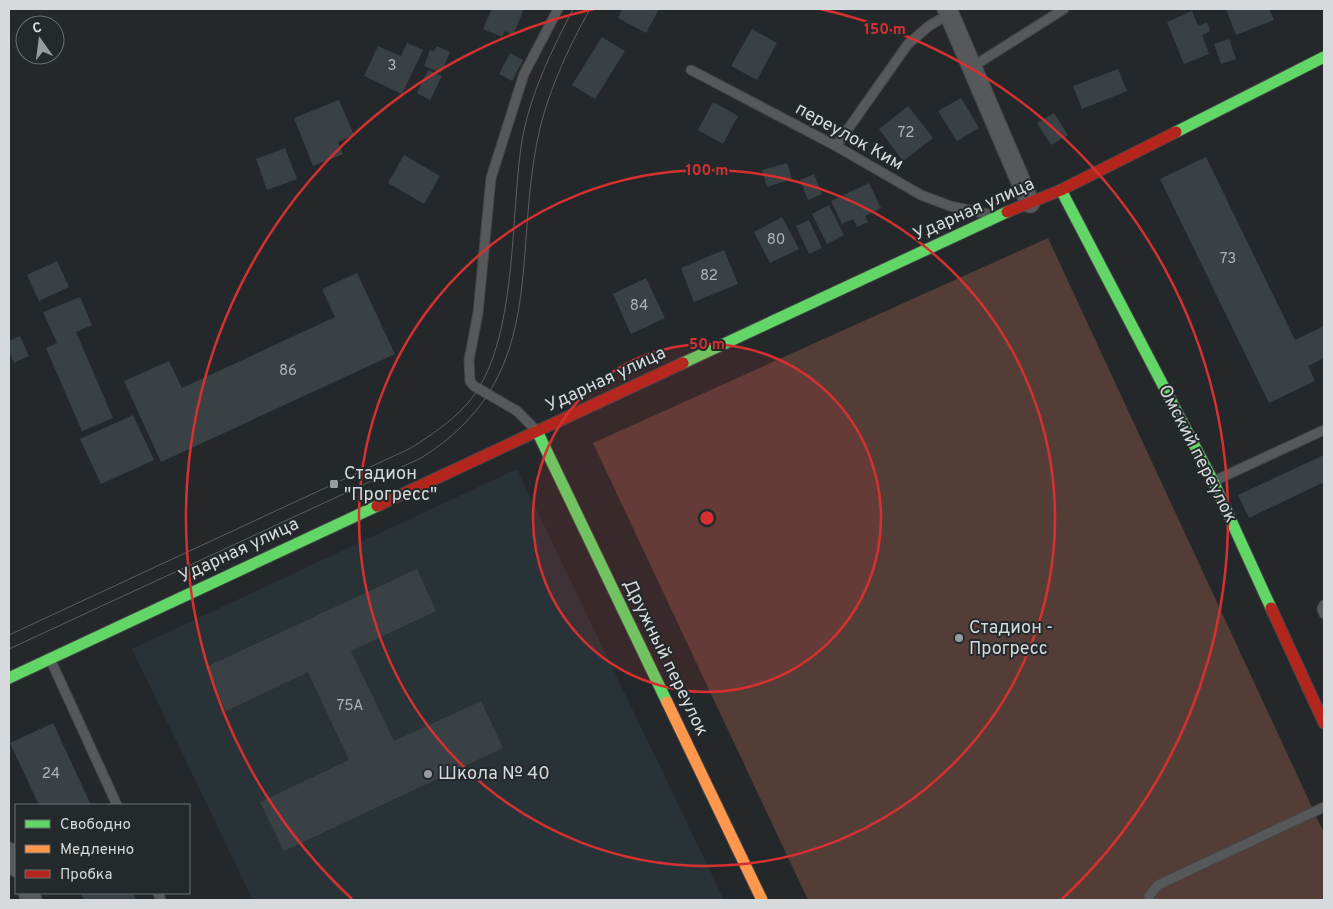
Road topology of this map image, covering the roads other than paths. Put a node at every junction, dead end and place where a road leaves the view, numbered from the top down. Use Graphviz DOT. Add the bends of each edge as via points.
graph roads {
  1 [pos="558,9"];
  2 [pos="1064,9"];
  3 [pos="948,11"];
  4 [pos="1324,57"];
  5 [pos="972,67"];
  6 [pos="690,70"];
  7 [pos="836,146"];
  8 [pos="1061,190"];
  9 [pos="1030,203"];
  10 [pos="998,216"];
  11 [pos="1324,430"];
  12 [pos="537,431"];
  13 [pos="1213,482"];
  14 [pos="1324,605"];
  15 [pos="1324,614"];
  16 [pos="50,659"];
  17 [pos="9,678"];
  18 [pos="1324,723"];
  19 [pos="117,804"];
  20 [pos="1324,808"];
  21 [pos="9,852"];
  22 [pos="15,865"];
  23 [pos="762,900"];
  24 [pos="1149,900"];
  1 -- 12 [label="lane" via="524,74 491,178 478,313 468,370 474,386 516,411"];
  2 -- 5 [label="lane"];
  3 -- 5 [label="street"];
  3 -- 7 [label="lane" via="908,44"];
  4 -- 8 [label="street, Ударная улица"];
  5 -- 9 [label="street"];
  6 -- 7 [label="lane, переулок Ким"];
  7 -- 10 [label="lane, переулок Ким" via="921,195 950,206"];
  8 -- 9 [label="street, Ударная улица"];
  8 -- 13 [label="street, Омский переулок"];
  9 -- 10 [label="street, Ударная улица"];
  10 -- 12 [label="street, Ударная улица"];
  11 -- 13 [label="lane"];
  12 -- 16 [label="street, Ударная улица"];
  12 -- 23 [label="street, Дружный переулок"];
  13 -- 18 [label="street, Омский переулок"];
  14 -- 15 [label="lane"];
  16 -- 17 [label="street, Ударная улица"];
  16 -- 19 [label="lane"];
  20 -- 24 [label="lane" via="1158,885"];
  21 -- 22 [label="street"];
}
